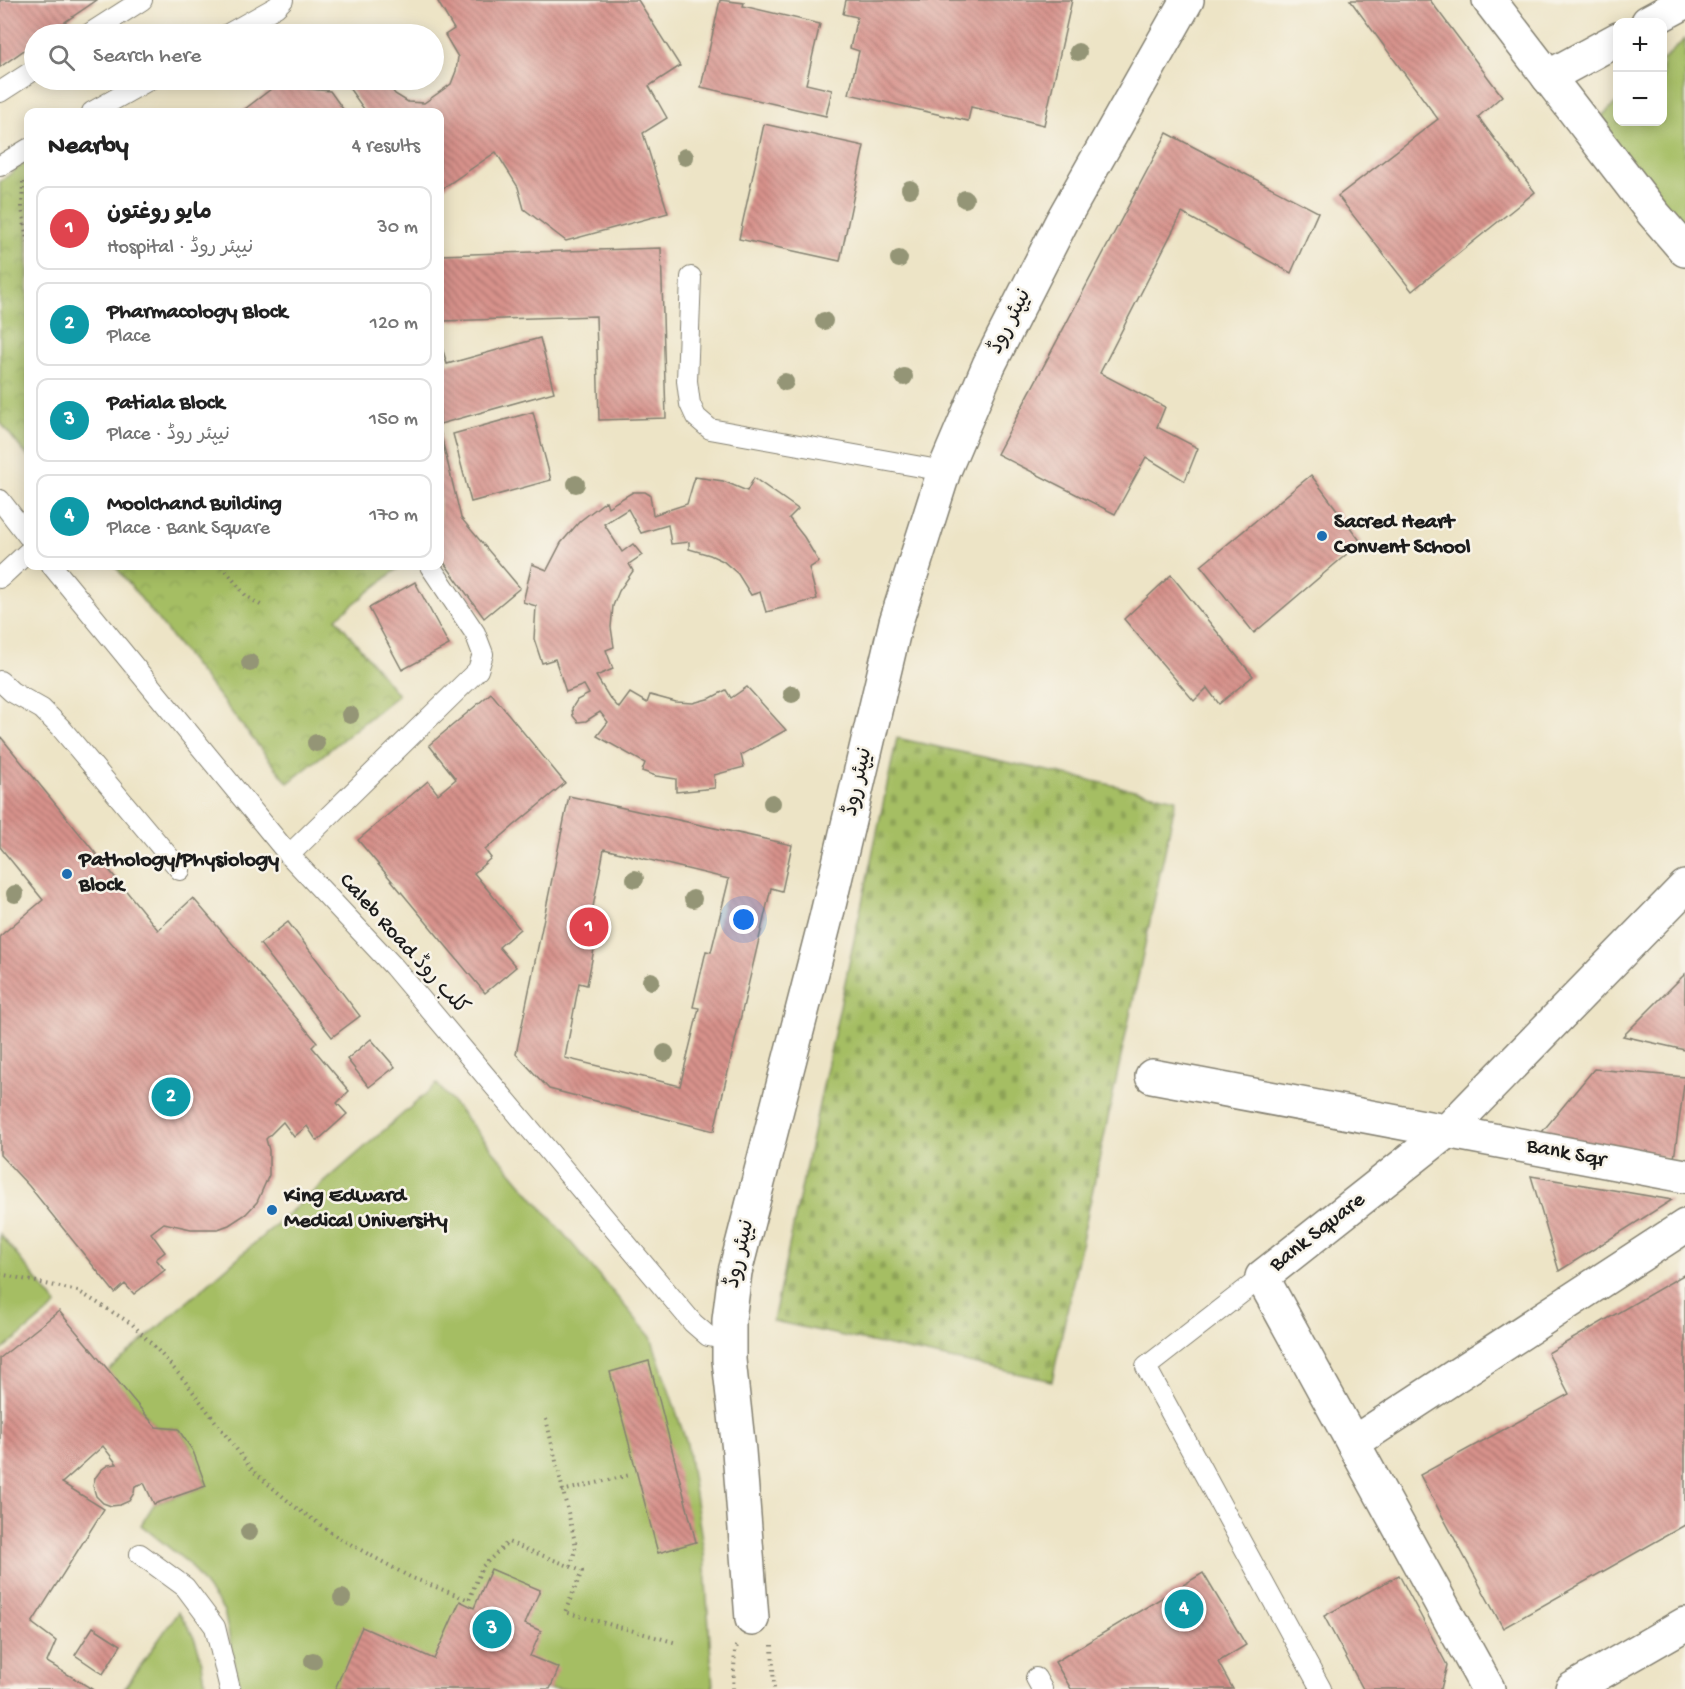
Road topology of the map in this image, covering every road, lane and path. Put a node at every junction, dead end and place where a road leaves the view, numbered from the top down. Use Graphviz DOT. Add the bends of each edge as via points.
graph roads {
  1 [pos="142,0"];
  2 [pos="283,0"];
  3 [pos="1187,0"];
  4 [pos="1490,0"];
  5 [pos="1685,2"];
  6 [pos="1655,18"];
  7 [pos="105,24"];
  8 [pos="246,24"];
  9 [pos="1613,41"];
  10 [pos="24,76"];
  11 [pos="1548,77"];
  12 [pos="131,90"];
  13 [pos="0,92"];
  14 [pos="99,108"];
  15 [pos="24,152"];
  16 [pos="0,166"];
  17 [pos="24,185"];
  18 [pos="24,221"];
  19 [pos="1685,250"];
  20 [pos="691,277"];
  21 [pos="944,471"];
  22 [pos="0,500"];
  23 [pos="24,532"];
  24 [pos="24,556"];
  25 [pos="55,570"];
  26 [pos="225,570"];
  27 [pos="433,570"];
  28 [pos="0,578"];
  29 [pos="262,606"];
  30 [pos="0,681"];
  31 [pos="289,855"];
  32 [pos="180,870"];
  33 [pos="1685,887"];
  34 [pos="1152,1076"];
  35 [pos="1448,1131"];
  36 [pos="1685,1176"];
  37 [pos="1685,1226"];
  38 [pos="0,1274"];
  39 [pos="1262,1277"];
  40 [pos="729,1340"];
  41 [pos="546,1419"];
  42 [pos="1353,1443"];
  43 [pos="630,1475"];
  44 [pos="562,1491"];
  45 [pos="140,1554"];
  46 [pos="571,1566"];
  47 [pos="752,1618"];
  48 [pos="1685,1624"];
  49 [pos="677,1643"];
  50 [pos="230,1689"];
  51 [pos="733,1689"];
  52 [pos="1321,1689"];
  53 [pos="1488,1689"];
  54 [pos="1572,1689"];
  1 -- 7 [label="lane"];
  2 -- 8 [label="lane"];
  3 -- 21 [label="street, نیپئر روڈ" via="1062,221 989,365"];
  4 -- 11 [label="street"];
  5 -- 6 [label="street"];
  9 -- 11 [label="street"];
  10 -- 13 [label="lane"];
  11 -- 19 [label="street"];
  12 -- 14 [label="lane"];
  15 -- 16 [label="lane"];
  17 -- 18 [label="path"];
  20 -- 21 [label="lane" via="687,381 696,417 710,429"];
  21 -- 40 [label="street, نیپئر روڈ" via="896,622 826,918 735,1272"];
  22 -- 23 [label="lane"];
  24 -- 28 [label="lane"];
  25 -- 31 [label="lane, Caleb Road کلب روڈ"];
  26 -- 29 [label="path" via="246,596"];
  27 -- 31 [label="lane" via="475,633 483,654 478,670"];
  30 -- 32 [label="lane" via="42,709 61,728"];
  31 -- 40 [label="lane, Caleb Road کلب روڈ" via="394,967 693,1323 708,1336"];
  33 -- 35 [label="street, Bank Square"];
  34 -- 35 [label="street, Bank Sqr"];
  35 -- 36 [label="street, Bank Sqr"];
  35 -- 39 [label="street, Bank Square"];
  37 -- 42 [label="street"];
  38 -- 46 [label="path" via="78,1291 132,1324 184,1380 253,1472 340,1539 410,1576 469,1600 482,1567 508,1542"];
  39 -- 42 [label="street, Bank Square"];
  39 -- 52 [label="lane" via="1146,1367"];
  40 -- 47 [label="street, نیپئر روڈ"];
  41 -- 44 [label="path"];
  42 -- 53 [label="street, Bank Square"];
  43 -- 44 [label="path"];
  44 -- 46 [label="path" via="576,1546"];
  45 -- 50 [label="lane" via="185,1587 215,1627"];
  46 -- 49 [label="path" via="582,1570 565,1612"];
  47 -- 51 [label="path" via="735,1650"];
  48 -- 54 [label="street"];
}
